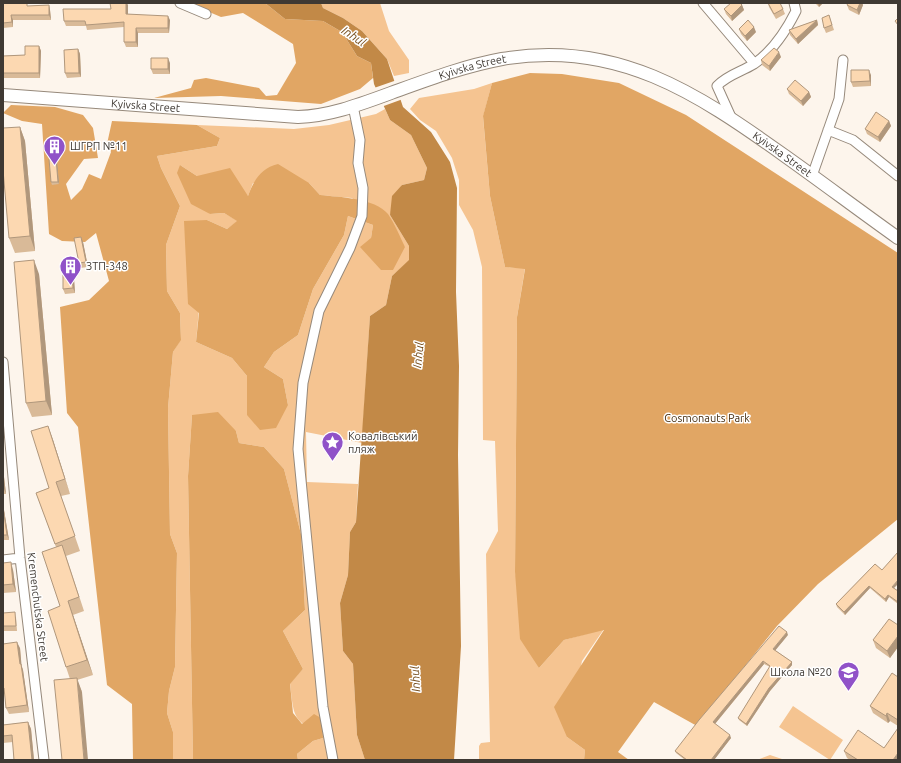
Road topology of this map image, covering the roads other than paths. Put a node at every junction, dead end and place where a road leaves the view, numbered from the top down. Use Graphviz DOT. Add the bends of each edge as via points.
graph roads {
  1 [pos="180,3"];
  2 [pos="703,3"];
  3 [pos="794,3"];
  4 [pos="206,14"];
  5 [pos="843,60"];
  6 [pos="754,63"];
  7 [pos="3,95"];
  8 [pos="353,106"];
  9 [pos="731,117"];
  10 [pos="828,130"];
  11 [pos="812,176"];
  12 [pos="898,176"];
  13 [pos="898,238"];
  14 [pos="3,362"];
  15 [pos="20,558"];
  16 [pos="3,560"];
  17 [pos="44,760"];
  18 [pos="333,760"];
  1 -- 4 [label="street"];
  2 -- 6 [label="street"];
  3 -- 6 [label="street" via="796,11 782,37"];
  5 -- 10 [label="street" via="839,99"];
  6 -- 9 [label="street" via="724,78 717,86"];
  7 -- 8 [label="street, Kyivska Street" via="298,117 319,116"];
  8 -- 9 [label="street, Kyivska Street" via="425,81 502,59 538,55 574,56 643,71"];
  8 -- 18 [label="street" via="360,140 358,163 363,188 362,216 350,248 319,311 304,383 298,449 324,708"];
  9 -- 11 [label="street, Kyivska Street"];
  10 -- 11 [label="street"];
  10 -- 12 [label="street" via="853,140"];
  11 -- 13 [label="street, Kyivska Street"];
  14 -- 15 [label="street, Kremenchutska Street"];
  15 -- 16 [label="street"];
  15 -- 17 [label="street, Kremenchutska Street"];
}
